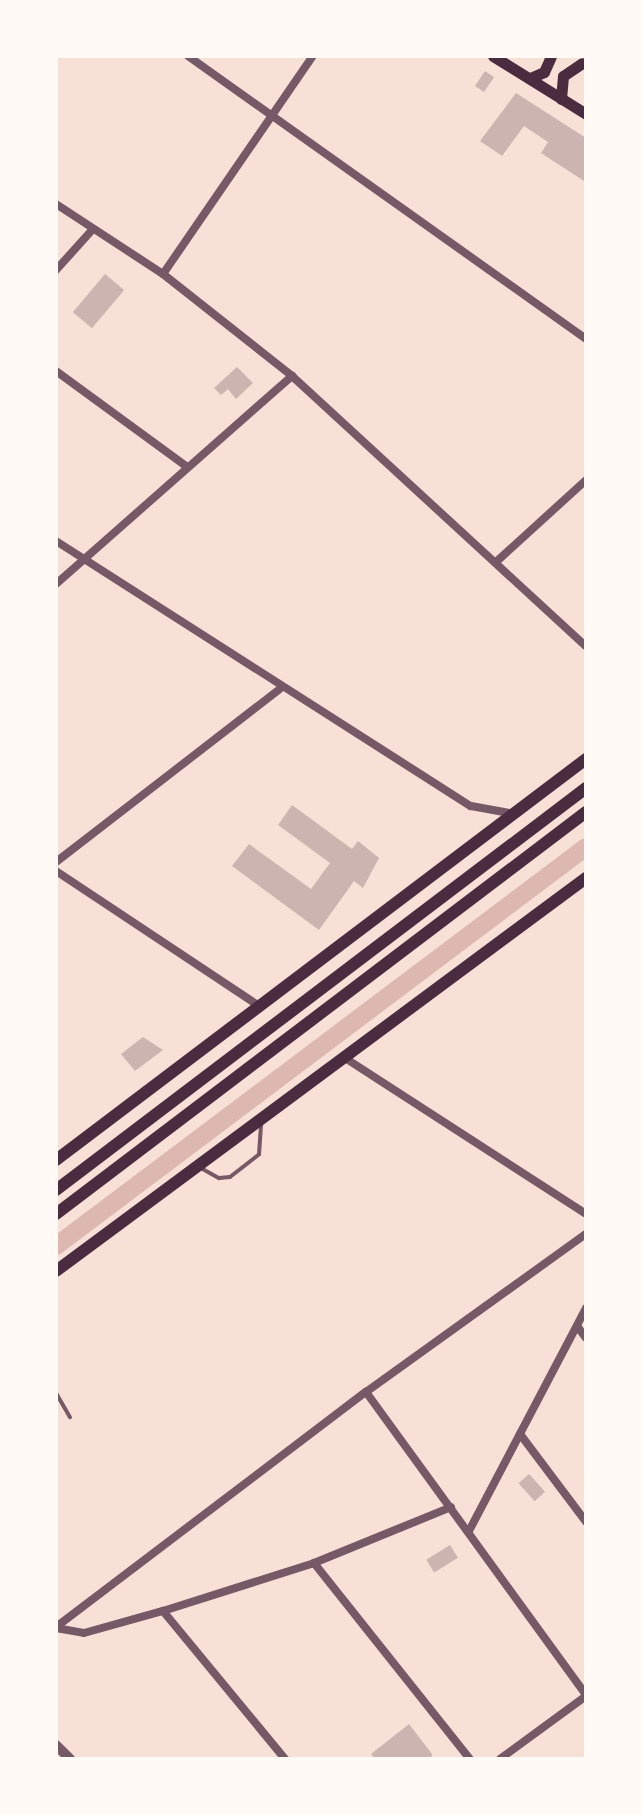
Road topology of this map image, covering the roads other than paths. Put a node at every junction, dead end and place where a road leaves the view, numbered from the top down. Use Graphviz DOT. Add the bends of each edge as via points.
graph roads {
  1 [pos="188,56"];
  2 [pos="313,56"];
  3 [pos="493,56"];
  4 [pos="551,56"];
  5 [pos="580,61"];
  6 [pos="530,78"];
  7 [pos="561,99"];
  8 [pos="586,114"];
  9 [pos="274,115"];
  10 [pos="56,204"];
  11 [pos="93,229"];
  12 [pos="56,270"];
  13 [pos="163,274"];
  14 [pos="586,339"];
  15 [pos="56,371"];
  16 [pos="292,376"];
  17 [pos="186,466"];
  18 [pos="586,480"];
  19 [pos="56,541"];
  20 [pos="82,560"];
  21 [pos="496,562"];
  22 [pos="56,584"];
  23 [pos="586,646"];
  24 [pos="280,689"];
  25 [pos="586,759"];
  26 [pos="586,788"];
  27 [pos="586,812"];
  28 [pos="516,814"];
  29 [pos="56,862"];
  30 [pos="56,871"];
  31 [pos="586,878"];
  32 [pos="259,1006"];
  33 [pos="345,1058"];
  34 [pos="261,1119"];
  35 [pos="56,1160"];
  36 [pos="197,1166"];
  37 [pos="56,1190"];
  38 [pos="56,1214"];
  39 [pos="586,1214"];
  40 [pos="586,1234"];
  41 [pos="56,1271"];
  42 [pos="586,1308"];
  43 [pos="577,1326"];
  44 [pos="586,1338"];
  45 [pos="366,1392"];
  46 [pos="56,1393"];
  47 [pos="70,1417"];
  48 [pos="520,1434"];
  49 [pos="451,1507"];
  50 [pos="586,1522"];
  51 [pos="469,1531"];
  52 [pos="314,1563"];
  53 [pos="163,1611"];
  54 [pos="56,1628"];
  55 [pos="586,1695"];
  56 [pos="56,1745"];
  57 [pos="70,1759"];
  58 [pos="285,1759"];
  59 [pos="470,1759"];
  60 [pos="500,1759"];
  1 -- 9 [label="street"];
  2 -- 9 [label="street"];
  3 -- 6 [label="main road"];
  4 -- 6 [label="main road" via="544,72"];
  5 -- 7 [label="main road" via="563,76"];
  6 -- 7 [label="main road"];
  7 -- 8 [label="main road"];
  9 -- 13 [label="street"];
  9 -- 14 [label="street"];
  10 -- 11 [label="street"];
  11 -- 12 [label="street"];
  11 -- 13 [label="street"];
  13 -- 16 [label="street"];
  15 -- 17 [label="street"];
  16 -- 17 [label="street"];
  16 -- 21 [label="street"];
  17 -- 20 [label="street"];
  18 -- 21 [label="street"];
  19 -- 20 [label="street"];
  20 -- 22 [label="street"];
  20 -- 24 [label="street"];
  21 -- 23 [label="street"];
  24 -- 28 [label="street" via="471,806"];
  24 -- 29 [label="street"];
  25 -- 28 [label="main road"];
  26 -- 37 [label="main road"];
  27 -- 38 [label="main road"];
  28 -- 32 [label="main road"];
  30 -- 32 [label="street"];
  31 -- 33 [label="main road"];
  32 -- 35 [label="main road"];
  33 -- 34 [label="main road"];
  33 -- 39 [label="street"];
  34 -- 36 [label="main road"];
  34 -- 36 [label="lane" via="259,1154 230,1177 219,1178"];
  36 -- 41 [label="main road"];
  40 -- 45 [label="street"];
  42 -- 43 [label="street"];
  43 -- 44 [label="street"];
  43 -- 48 [label="street"];
  45 -- 49 [label="street"];
  45 -- 54 [label="street"];
  46 -- 47 [label="lane"];
  48 -- 50 [label="street"];
  48 -- 51 [label="street"];
  49 -- 51 [label="street"];
  49 -- 52 [label="street"];
  51 -- 55 [label="street"];
  52 -- 53 [label="street"];
  52 -- 59 [label="street"];
  53 -- 54 [label="street" via="84,1633"];
  53 -- 58 [label="street"];
  55 -- 60 [label="street"];
  56 -- 57 [label="street"];
}
